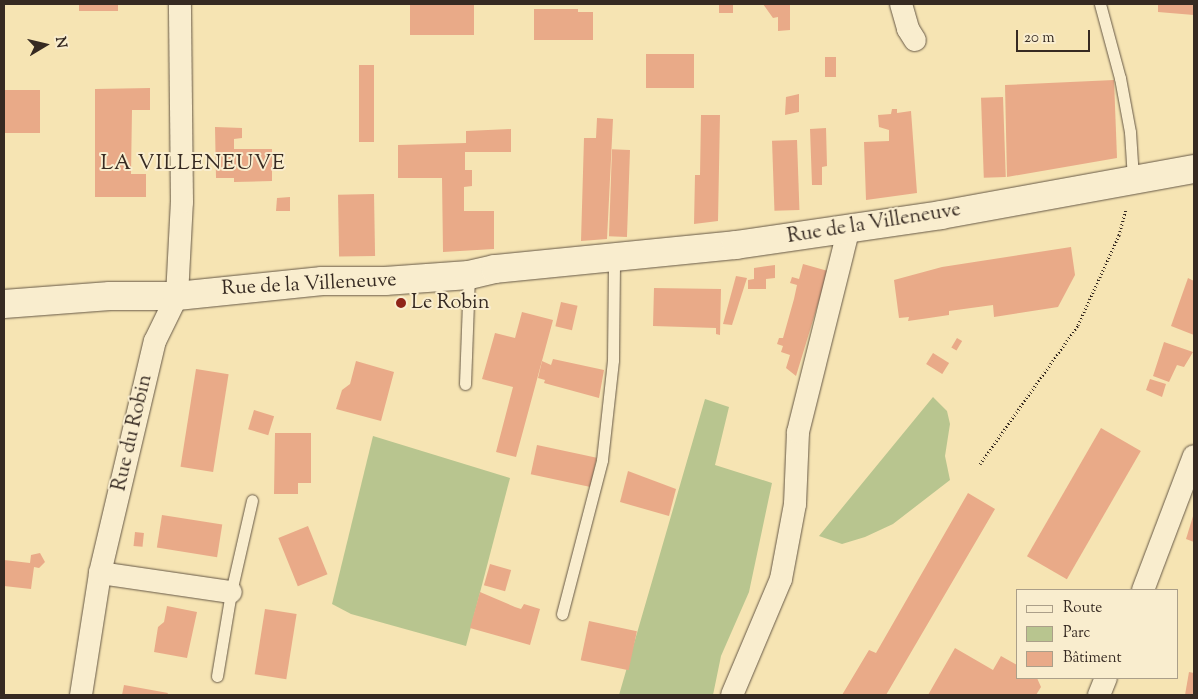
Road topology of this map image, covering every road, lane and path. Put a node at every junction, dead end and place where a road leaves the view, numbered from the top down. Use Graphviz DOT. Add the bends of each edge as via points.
graph roads {
  1 [pos="180,4"];
  2 [pos="901,4"];
  3 [pos="1100,4"];
  4 [pos="916,40"];
  5 [pos="1194,169"];
  6 [pos="1133,179"];
  7 [pos="849,228"];
  8 [pos="614,257"];
  9 [pos="469,275"];
  10 [pos="176,296"];
  11 [pos="4,304"];
  12 [pos="465,384"];
  13 [pos="1194,456"];
  14 [pos="980,464"];
  15 [pos="252,500"];
  16 [pos="100,573"];
  17 [pos="1143,589"];
  18 [pos="230,592"];
  19 [pos="562,614"];
  20 [pos="217,676"];
  21 [pos="1106,679"];
  22 [pos="81,695"];
  23 [pos="732,695"];
  24 [pos="1099,695"];
  1 -- 10 [label="street" via="182,202"];
  2 -- 4 [label="street" via="908,29"];
  3 -- 6 [label="lane" via="1123,96"];
  5 -- 6 [label="main road, Rue de la Villeneuve"];
  6 -- 7 [label="main road, Rue de la Villeneuve" via="941,215"];
  6 -- 14 [label="path" via="1119,235 1078,325"];
  7 -- 8 [label="main road, Rue de la Villeneuve" via="736,245"];
  7 -- 23 [label="street" via="798,432 795,504 781,579"];
  8 -- 9 [label="main road, Rue de la Villeneuve" via="494,269"];
  8 -- 19 [label="lane" via="612,360 602,460"];
  9 -- 10 [label="main road, Rue de la Villeneuve" via="275,284"];
  9 -- 12 [label="lane"];
  10 -- 11 [label="main road, Rue de la Villeneuve" via="110,296"];
  10 -- 16 [label="street, Rue du Robin" via="155,341"];
  13 -- 17 [label="street"];
  15 -- 18 [label="lane"];
  16 -- 18 [label="street"];
  16 -- 22 [label="street, Rue du Robin"];
  18 -- 20 [label="lane"];
  21 -- 24 [label="street"];
}
